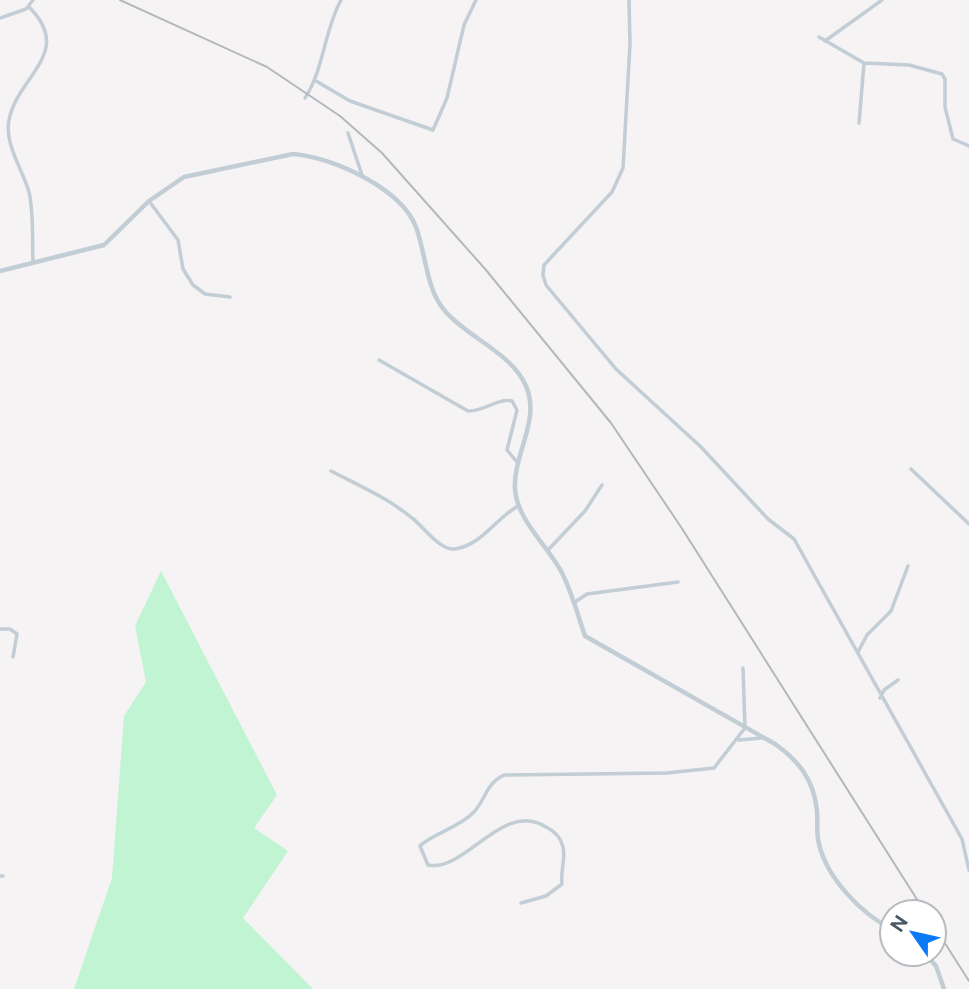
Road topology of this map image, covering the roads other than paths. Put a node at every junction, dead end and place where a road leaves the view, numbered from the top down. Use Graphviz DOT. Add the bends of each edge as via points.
graph roads {
  1 [pos="33,0"];
  2 [pos="341,0"];
  3 [pos="476,0"];
  4 [pos="629,0"];
  5 [pos="882,0"];
  6 [pos="29,7"];
  7 [pos="0,18"];
  8 [pos="819,37"];
  9 [pos="825,41"];
  10 [pos="864,63"];
  11 [pos="316,81"];
  12 [pos="305,98"];
  13 [pos="859,123"];
  14 [pos="348,133"];
  15 [pos="969,146"];
  16 [pos="362,175"];
  17 [pos="149,201"];
  18 [pos="33,265"];
  19 [pos="0,271"];
  20 [pos="230,297"];
  21 [pos="380,360"];
  22 [pos="517,462"];
  23 [pos="911,469"];
  24 [pos="331,471"];
  25 [pos="602,485"];
  26 [pos="518,506"];
  27 [pos="969,524"];
  28 [pos="548,550"];
  29 [pos="908,566"];
  30 [pos="678,582"];
  31 [pos="575,601"];
  32 [pos="0,629"];
  33 [pos="13,657"];
  34 [pos="859,657"];
  35 [pos="743,668"];
  36 [pos="898,680"];
  37 [pos="880,698"];
  38 [pos="745,728"];
  39 [pos="764,738"];
  40 [pos="737,741"];
  41 [pos="969,870"];
  42 [pos="521,903"];
  43 [pos="878,920"];
  44 [pos="937,968"];
  45 [pos="944,989"];
  1 -- 6 [label="street"];
  2 -- 11 [label="street"];
  3 -- 11 [label="street" via="465,20 447,98 433,130 350,101"];
  4 -- 34 [label="street" via="631,44 623,168 612,192 544,265 542,275 616,369 794,539"];
  5 -- 9 [label="street"];
  6 -- 7 [label="street"];
  6 -- 18 [label="street" via="47,33 46,47 38,69 12,106 7,130 29,193"];
  8 -- 9 [label="street"];
  9 -- 10 [label="street"];
  10 -- 13 [label="street"];
  10 -- 15 [label="street" via="909,65 942,74 953,139"];
  11 -- 12 [label="street"];
  14 -- 16 [label="street"];
  16 -- 17 [label="street" via="307,155 280,156 184,177"];
  16 -- 22 [label="street" via="403,207 415,225 443,309 508,363 526,386 531,412"];
  17 -- 18 [label="street" via="104,245"];
  17 -- 20 [label="street" via="173,231 183,269 193,285 205,294"];
  18 -- 19 [label="street"];
  21 -- 22 [label="street" via="468,411 512,401 517,410 507,450"];
  22 -- 26 [label="street"];
  23 -- 27 [label="street"];
  24 -- 26 [label="street" via="389,503 446,547 455,549 475,541"];
  25 -- 28 [label="street" via="586,511"];
  26 -- 28 [label="street"];
  28 -- 31 [label="street"];
  29 -- 34 [label="street" via="891,611 867,635"];
  30 -- 31 [label="street" via="587,594"];
  31 -- 38 [label="street" via="585,636 591,641"];
  32 -- 33 [label="street" via="17,634"];
  34 -- 37 [label="street"];
  35 -- 38 [label="street"];
  36 -- 37 [label="street"];
  37 -- 41 [label="street" via="962,839"];
  38 -- 39 [label="street"];
  38 -- 40 [label="street"];
  39 -- 40 [label="street"];
  39 -- 43 [label="street" via="784,750 807,776 824,859 862,909"];
  40 -- 42 [label="street" via="711,769 667,774 503,775 490,783 469,817 420,846 428,865 440,866 497,830 537,821 560,839 564,848 559,872 562,884 546,896"];
  44 -- 45 [label="street"];
}
